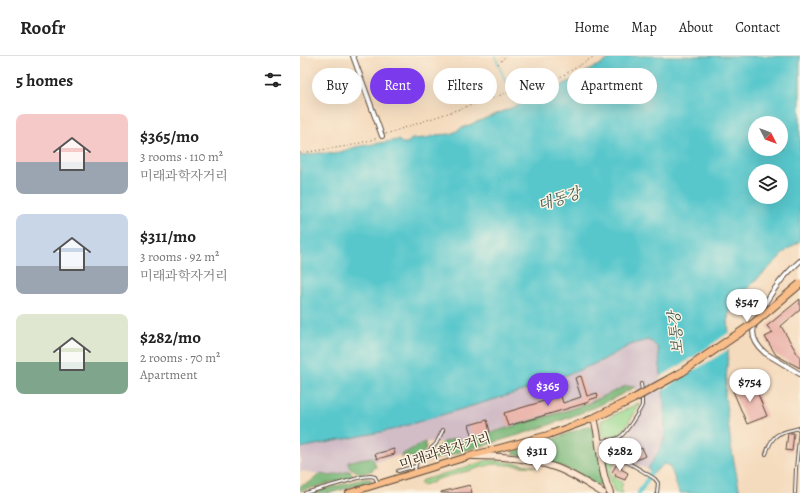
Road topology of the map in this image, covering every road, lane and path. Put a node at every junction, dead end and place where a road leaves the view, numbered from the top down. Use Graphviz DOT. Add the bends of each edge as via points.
graph roads {
  1 [pos="353,56"];
  2 [pos="506,56"];
  3 [pos="595,56"];
  4 [pos="498,64"];
  5 [pos="382,136"];
  6 [pos="300,153"];
  7 [pos="800,260"];
  8 [pos="800,284"];
  9 [pos="800,374"];
  10 [pos="640,384"];
  11 [pos="594,418"];
  12 [pos="800,428"];
  13 [pos="443,430"];
  14 [pos="599,441"];
  15 [pos="766,454"];
  16 [pos="470,456"];
  17 [pos="600,456"];
  18 [pos="416,466"];
  19 [pos="398,471"];
  20 [pos="415,473"];
  21 [pos="379,484"];
  22 [pos="305,493"];
  23 [pos="349,493"];
  24 [pos="603,493"];
  25 [pos="610,493"];
  26 [pos="657,493"];
  27 [pos="795,493"];
  1 -- 5 [label="street"];
  2 -- 4 [label="path"];
  3 -- 5 [label="path" via="557,79 504,94"];
  5 -- 6 [label="path" via="349,146"];
  7 -- 9 [label="street" via="779,282 765,302 752,330 765,353"];
  8 -- 11 [label="highway, bridge" via="754,323 682,372"];
  10 -- 14 [label="lane" via="642,406 628,430 614,440"];
  11 -- 14 [label="main road"];
  11 -- 16 [label="main road, 미래과학자거리" via="548,435"];
  12 -- 15 [label="lane" via="777,434"];
  12 -- 27 [label="lane"];
  13 -- 18 [label="lane" via="436,444 416,463"];
  14 -- 17 [label="main road"];
  16 -- 20 [label="main road, 미래과학자거리"];
  16 -- 24 [label="main road" via="506,457 540,463 570,474"];
  17 -- 25 [label="main road"];
  17 -- 26 [label="lane" via="609,455 655,479 658,483"];
  18 -- 19 [label="lane"];
  18 -- 20 [label="lane"];
  20 -- 21 [label="main road, 미래과학자거리"];
  21 -- 22 [label="lane" via="375,477 362,477"];
  21 -- 23 [label="main road, 미래과학자거리"];
}
